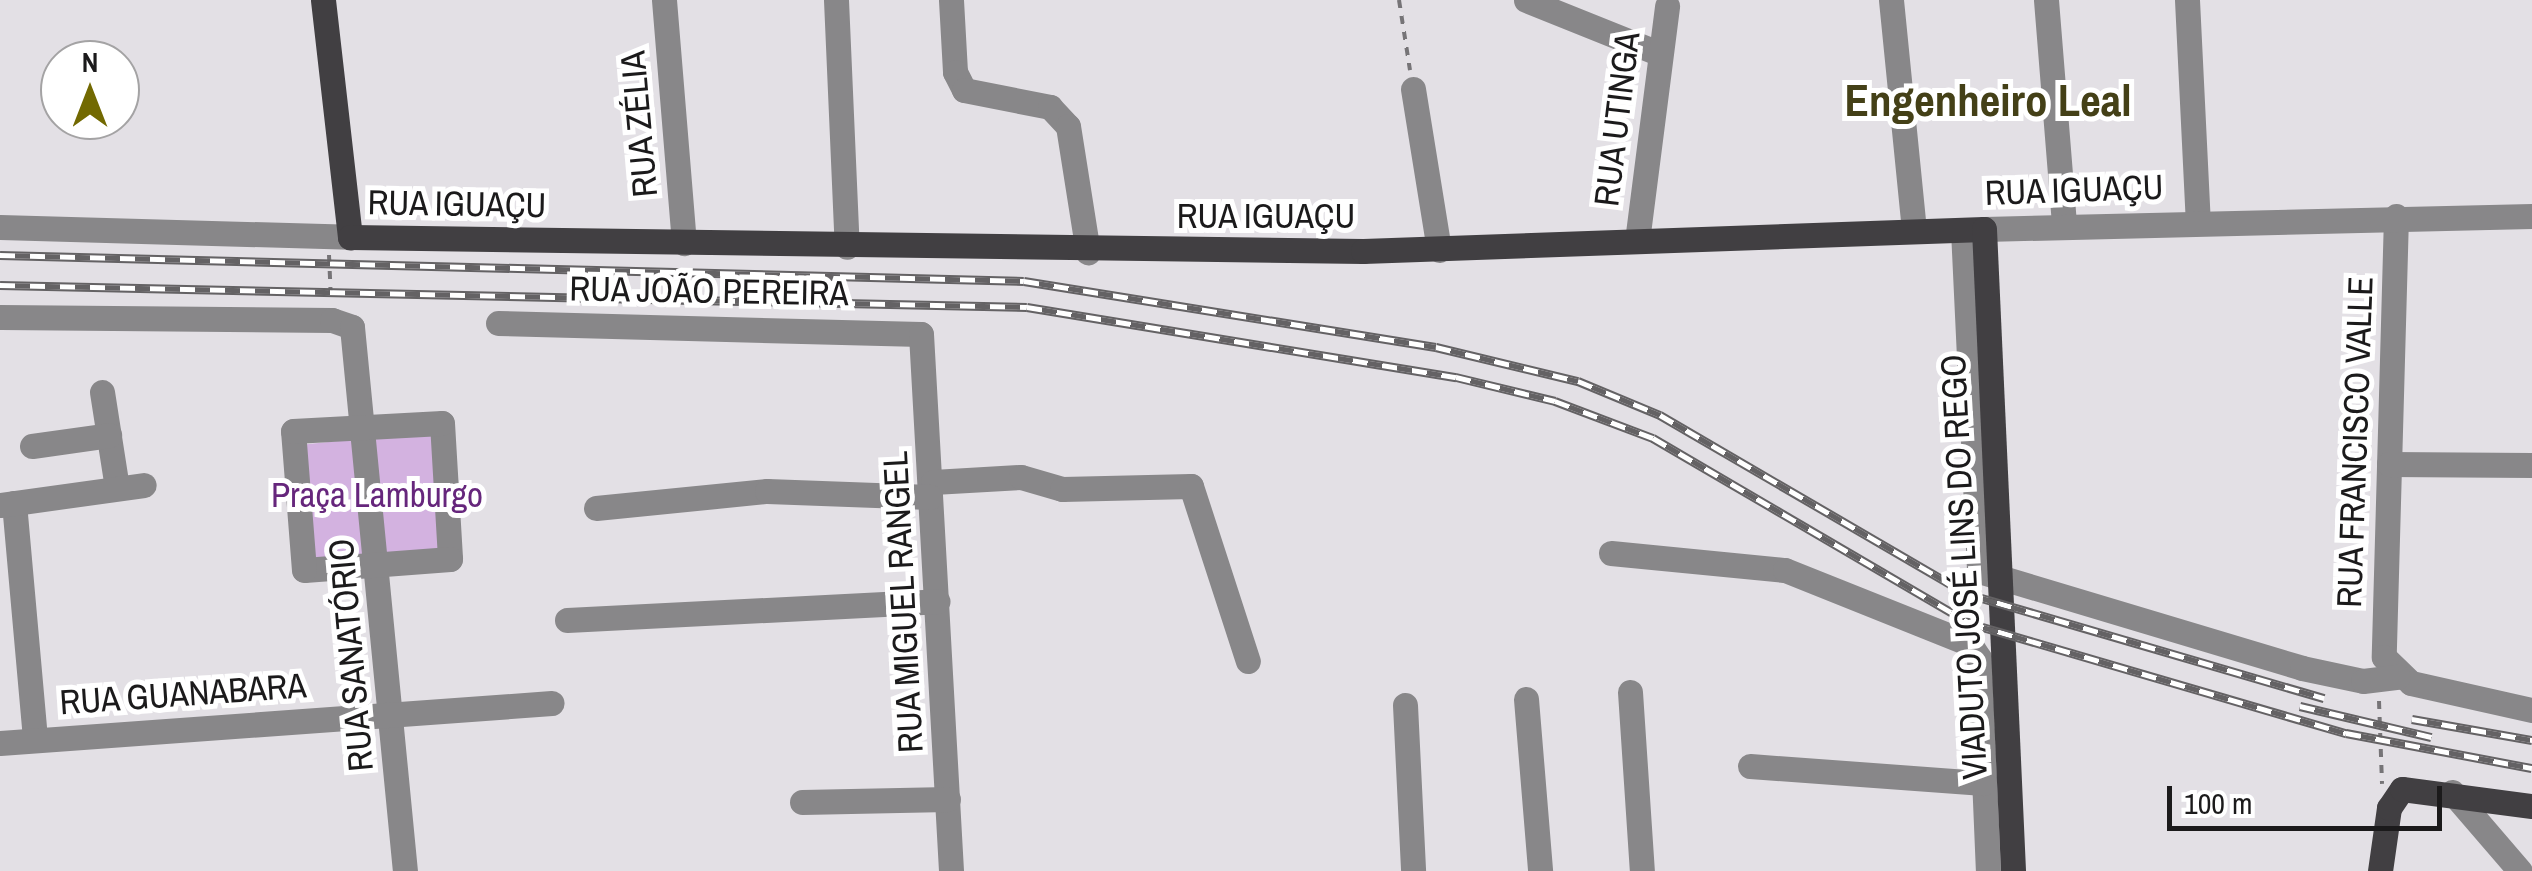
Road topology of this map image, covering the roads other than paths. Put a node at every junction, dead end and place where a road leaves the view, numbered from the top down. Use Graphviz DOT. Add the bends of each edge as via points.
graph roads {
  1 [pos="323,0"];
  2 [pos="664,0"];
  3 [pos="836,0"];
  4 [pos="951,0"];
  5 [pos="1526,0"];
  6 [pos="1892,0"];
  7 [pos="2046,0"];
  8 [pos="2187,0"];
  9 [pos="1667,6"];
  10 [pos="1660,54"];
  11 [pos="1414,90"];
  12 [pos="2396,216"];
  13 [pos="2532,216"];
  14 [pos="2198,221"];
  15 [pos="2064,226"];
  16 [pos="0,227"];
  17 [pos="1974,229"];
  18 [pos="1914,231"];
  19 [pos="339,237"];
  20 [pos="1637,241"];
  21 [pos="684,243"];
  22 [pos="847,246"];
  23 [pos="1439,250"];
  24 [pos="1088,252"];
  25 [pos="0,317"];
  26 [pos="498,323"];
  27 [pos="918,331"];
  28 [pos="102,392"];
  29 [pos="364,424"];
  30 [pos="109,435"];
  31 [pos="32,446"];
  32 [pos="2390,464"];
  33 [pos="2532,464"];
  34 [pos="144,485"];
  35 [pos="117,488"];
  36 [pos="931,490"];
  37 [pos="7,504"];
  38 [pos="596,508"];
  39 [pos="1611,554"];
  40 [pos="380,568"];
  41 [pos="938,601"];
  42 [pos="567,620"];
  43 [pos="1248,662"];
  44 [pos="2389,675"];
  45 [pos="1630,692"];
  46 [pos="1526,699"];
  47 [pos="552,703"];
  48 [pos="1405,705"];
  49 [pos="2532,710"];
  50 [pos="392,714"];
  51 [pos="35,739"];
  52 [pos="0,743"];
  53 [pos="1750,766"];
  54 [pos="1983,783"];
  55 [pos="2452,792"];
  56 [pos="948,798"];
  57 [pos="802,802"];
  58 [pos="2532,806"];
  59 [pos="406,871"];
  60 [pos="951,871"];
  61 [pos="1413,871"];
  62 [pos="1540,871"];
  63 [pos="1642,871"];
  64 [pos="1988,871"];
  65 [pos="2012,871"];
  66 [pos="2380,871"];
  67 [pos="2520,871"];
  1 -- 19 [label="main road"];
  2 -- 21 [label="street, RUA ZÉLIA"];
  3 -- 22 [label="street"];
  4 -- 24 [label="street" via="955,72 964,90 1050,107 1068,126"];
  5 -- 10 [label="street"];
  6 -- 18 [label="street"];
  7 -- 15 [label="street"];
  8 -- 14 [label="street"];
  9 -- 10 [label="street, RUA UTINGA"];
  10 -- 20 [label="street, RUA UTINGA"];
  11 -- 23 [label="street"];
  12 -- 13 [label="street, RUA IGUAÇU"];
  12 -- 14 [label="street, RUA IGUAÇU"];
  12 -- 32 [label="street, RUA FRANCISCO VALLE"];
  14 -- 15 [label="street, RUA IGUAÇU"];
  15 -- 17 [label="street, RUA IGUAÇU"];
  16 -- 19 [label="street, RUA IGUAÇU"];
  17 -- 18 [label="main road, RUA IGUAÇU"];
  17 -- 44 [label="street" via="1978,571 2302,668"];
  17 -- 65 [label="main road, VIADUTO JOSÉ LINS DO REGO" via="1985,259"];
  18 -- 20 [label="main road, RUA IGUAÇU"];
  19 -- 21 [label="main road, RUA IGUAÇU"];
  20 -- 23 [label="main road, RUA IGUAÇU"];
  21 -- 22 [label="main road, RUA IGUAÇU"];
  22 -- 24 [label="main road, RUA IGUAÇU"];
  23 -- 24 [label="main road, RUA IGUAÇU"];
  25 -- 29 [label="street, RUA SANATÓRIO" via="337,320 354,334"];
  26 -- 27 [label="street, RUA JOÃO PEREIRA"];
  27 -- 36 [label="street, RUA MIGUEL RANGEL"];
  28 -- 30 [label="street"];
  29 -- 40 [label="street, RUA SANATÓRIO"];
  29 -- 40 [label="street" via="436,420 444,430 450,559"];
  29 -- 40 [label="street" via="293,431 300,563 311,572"];
  30 -- 31 [label="street"];
  30 -- 35 [label="street"];
  32 -- 33 [label="street"];
  32 -- 44 [label="street, RUA FRANCISCO VALLE" via="2384,640"];
  34 -- 35 [label="street"];
  35 -- 37 [label="street"];
  36 -- 38 [label="street" via="767,491"];
  36 -- 41 [label="street, RUA MIGUEL RANGEL"];
  36 -- 43 [label="street" via="1021,477 1070,489 1190,486"];
  37 -- 51 [label="street"];
  39 -- 54 [label="street" via="1785,570 1970,644 1978,658"];
  40 -- 50 [label="street, RUA SANATÓRIO"];
  41 -- 42 [label="street"];
  41 -- 56 [label="street, RUA MIGUEL RANGEL"];
  44 -- 49 [label="street"];
  45 -- 63 [label="street"];
  46 -- 62 [label="street"];
  47 -- 50 [label="street, RUA GUANABARA"];
  48 -- 61 [label="street"];
  50 -- 51 [label="street, RUA GUANABARA"];
  50 -- 59 [label="street, RUA SANATÓRIO"];
  51 -- 52 [label="street, RUA GUANABARA"];
  53 -- 54 [label="street"];
  54 -- 64 [label="street"];
  55 -- 58 [label="main road"];
  55 -- 66 [label="main road" via="2408,787 2392,799"];
  55 -- 67 [label="street"];
  56 -- 57 [label="street"];
  56 -- 60 [label="street, RUA MIGUEL RANGEL"];
}
